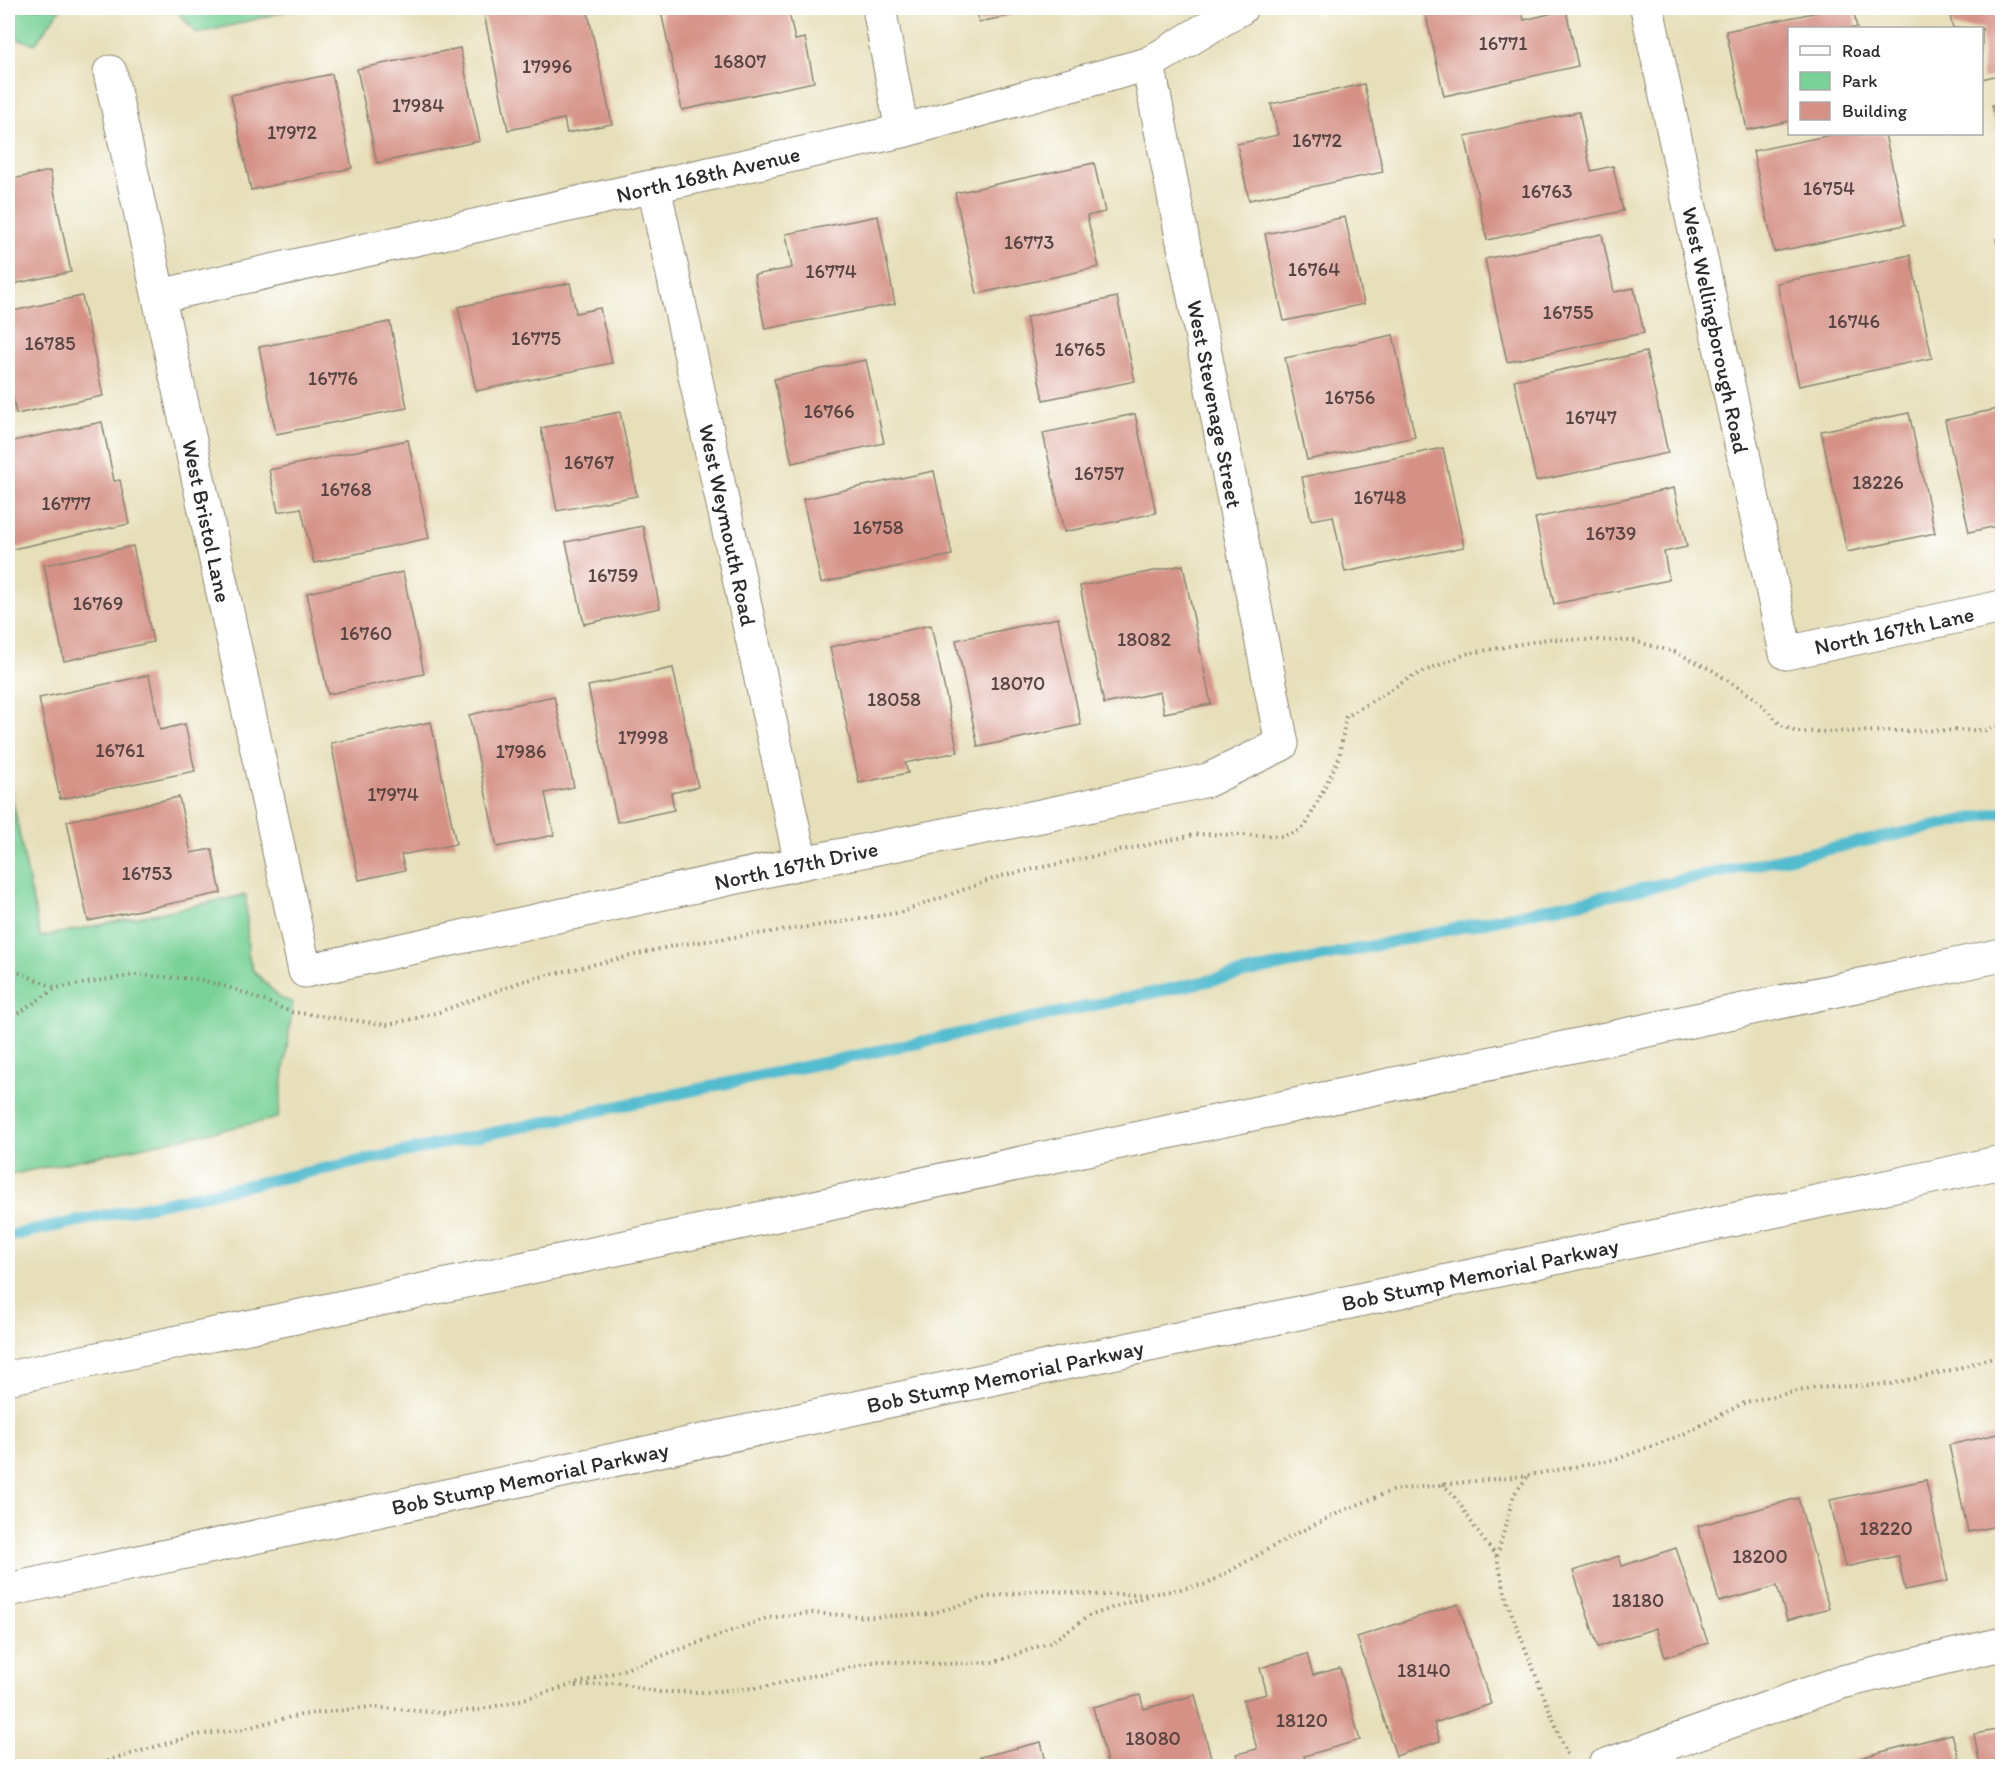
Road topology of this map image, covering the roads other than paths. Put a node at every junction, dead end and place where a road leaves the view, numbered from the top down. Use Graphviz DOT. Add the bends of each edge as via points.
graph roads {
  1 [pos="879,8"];
  2 [pos="1241,8"];
  3 [pos="1647,8"];
  4 [pos="1148,64"];
  5 [pos="110,72"];
  6 [pos="902,130"];
  7 [pos="654,187"];
  8 [pos="159,296"];
  9 [pos="2002,608"];
  10 [pos="1786,653"];
  11 [pos="1282,744"];
  12 [pos="801,863"];
  13 [pos="2002,955"];
  14 [pos="305,971"];
  15 [pos="2002,1162"];
  16 [pos="8,1378"];
  17 [pos="8,1590"];
  18 [pos="2002,1644"];
  19 [pos="1604,1767"];
  1 -- 6 [label="main road"];
  2 -- 4 [label="main road, North 168th Avenue"];
  3 -- 10 [label="main road, West Wellingborough Road"];
  4 -- 6 [label="main road, North 168th Avenue"];
  4 -- 11 [label="main road, West Stevenage Street"];
  5 -- 8 [label="main road, West Bristol Lane"];
  6 -- 7 [label="main road, North 168th Avenue"];
  7 -- 8 [label="main road, North 168th Avenue"];
  7 -- 12 [label="main road, West Weymouth Road"];
  8 -- 14 [label="main road, West Bristol Lane"];
  9 -- 10 [label="main road, North 167th Lane"];
  11 -- 12 [label="main road, North 167th Drive" via="1209,780"];
  12 -- 14 [label="main road, North 167th Drive"];
  13 -- 16 [label="main road"];
  15 -- 17 [label="main road, Bob Stump Memorial Parkway"];
  18 -- 19 [label="main road" via="1842,1682"];
}
